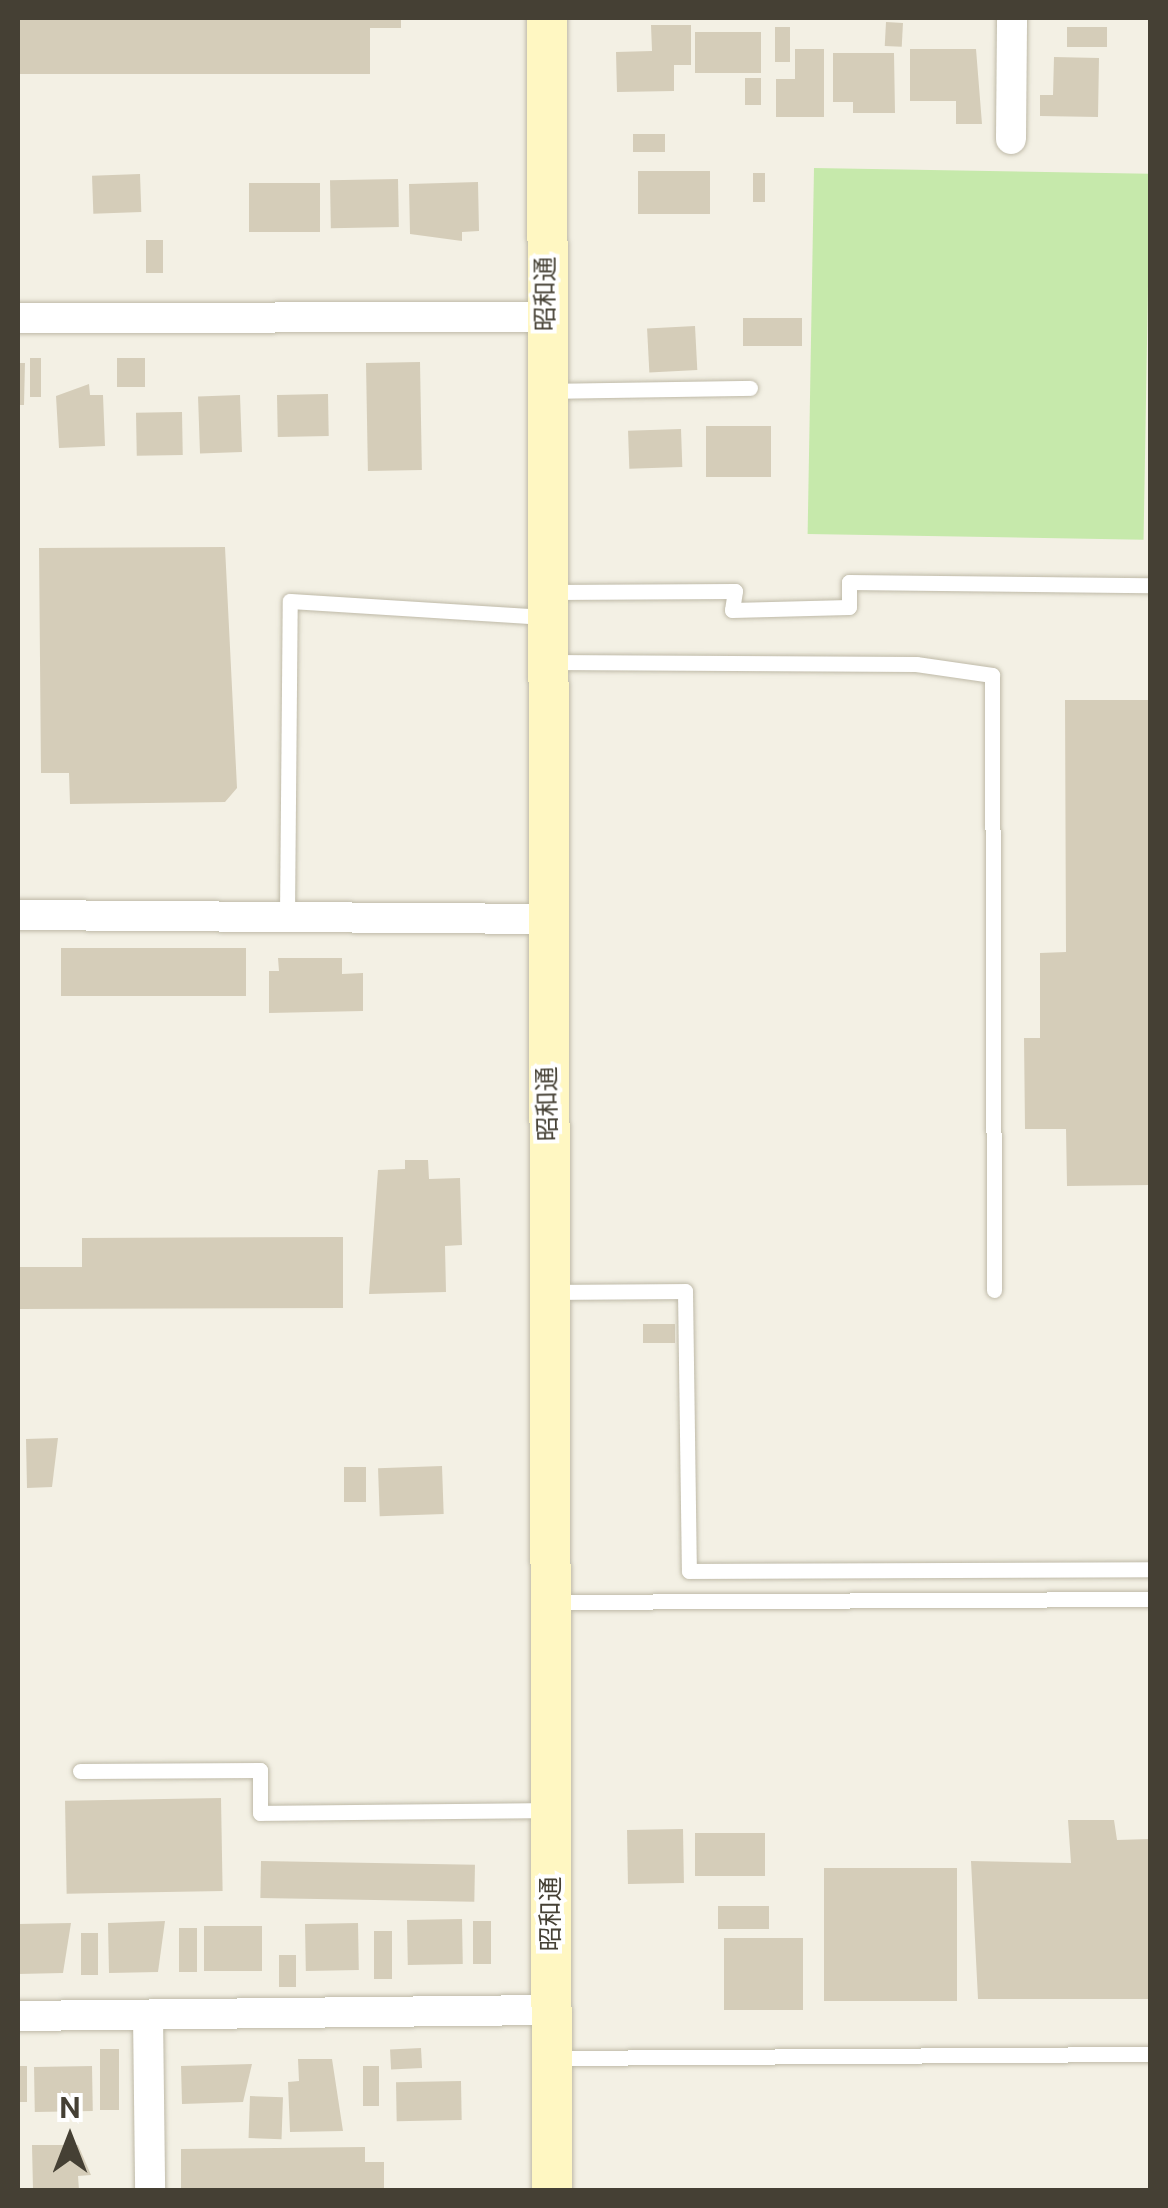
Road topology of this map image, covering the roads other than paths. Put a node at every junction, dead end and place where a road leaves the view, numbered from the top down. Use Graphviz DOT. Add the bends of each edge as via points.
graph roads {
  1 [pos="547,18"];
  2 [pos="1012,18"];
  3 [pos="1012,140"];
  4 [pos="545,317"];
  5 [pos="18,318"];
  6 [pos="750,388"];
  7 [pos="546,391"];
  8 [pos="1150,585"];
  9 [pos="550,604"];
  10 [pos="549,662"];
  11 [pos="18,915"];
  12 [pos="288,916"];
  13 [pos="545,919"];
  14 [pos="994,1290"];
  15 [pos="548,1292"];
  16 [pos="1150,1569"];
  17 [pos="1150,1598"];
  18 [pos="549,1602"];
  19 [pos="80,1771"];
  20 [pos="550,1810"];
  21 [pos="550,2010"];
  22 [pos="148,2015"];
  23 [pos="18,2016"];
  24 [pos="1150,2054"];
  25 [pos="550,2058"];
  26 [pos="150,2190"];
  27 [pos="552,2190"];
  1 -- 4 [label="street, 昭和通"];
  2 -- 3 [label="street"];
  4 -- 5 [label="street"];
  4 -- 7 [label="street, 昭和通"];
  6 -- 7 [label="lane"];
  7 -- 9 [label="street, 昭和通"];
  8 -- 9 [label="lane" via="849,582 849,607 732,610 734,591"];
  9 -- 10 [label="street, 昭和通"];
  9 -- 12 [label="lane" via="290,601"];
  10 -- 13 [label="street, 昭和通"];
  10 -- 14 [label="lane" via="916,664 992,676"];
  11 -- 12 [label="street"];
  12 -- 13 [label="street"];
  13 -- 15 [label="street, 昭和通"];
  15 -- 16 [label="lane" via="685,1291 689,1571"];
  15 -- 18 [label="street, 昭和通"];
  17 -- 18 [label="lane"];
  18 -- 20 [label="street, 昭和通"];
  19 -- 20 [label="lane" via="260,1770 260,1813"];
  20 -- 21 [label="street, 昭和通"];
  21 -- 22 [label="street"];
  21 -- 25 [label="street, 昭和通"];
  22 -- 23 [label="street"];
  22 -- 26 [label="street"];
  24 -- 25 [label="lane"];
  25 -- 27 [label="street, 昭和通"];
}
